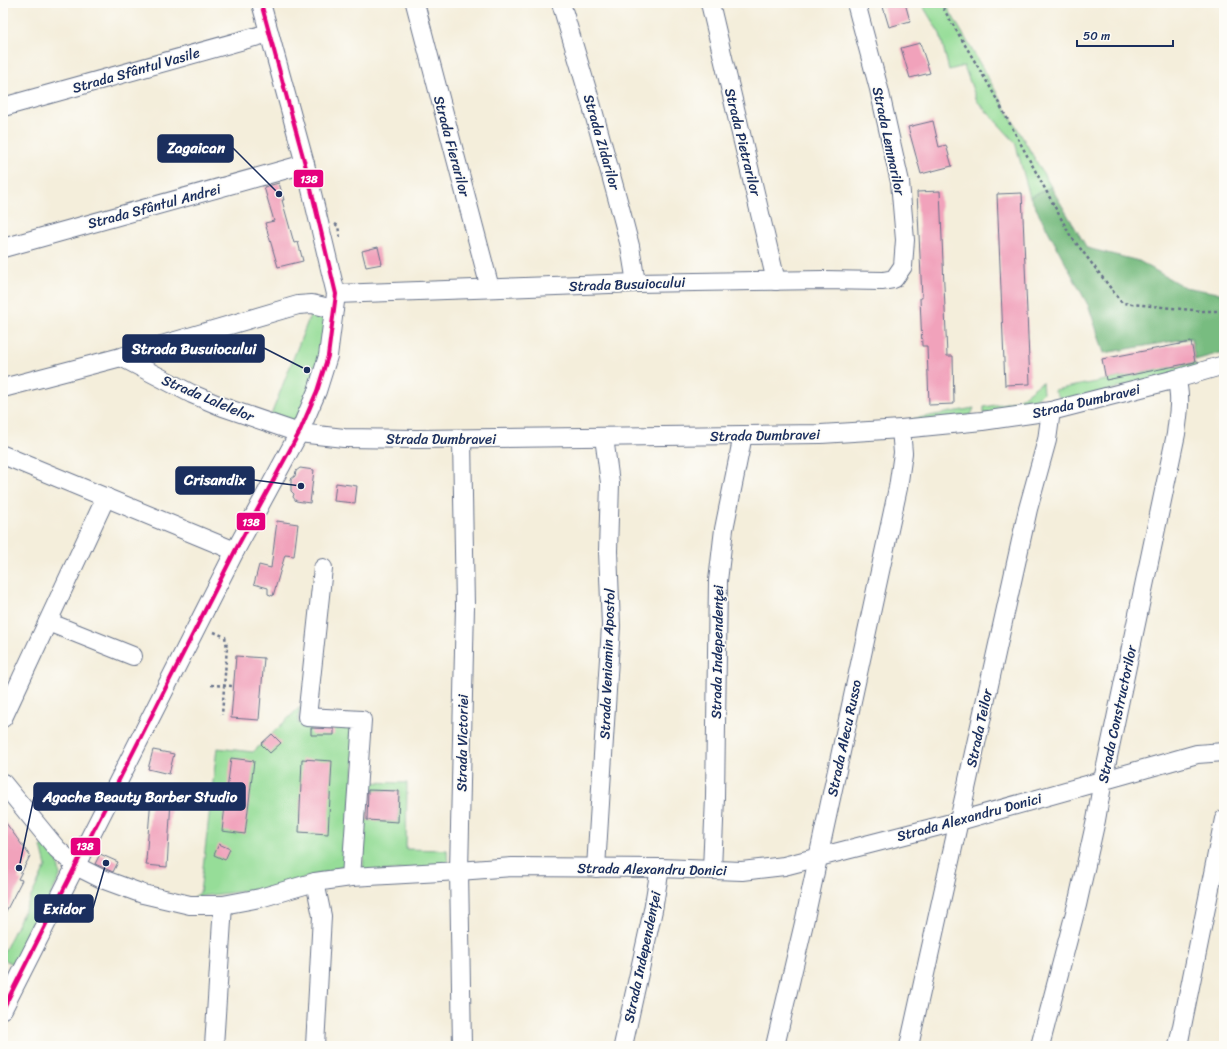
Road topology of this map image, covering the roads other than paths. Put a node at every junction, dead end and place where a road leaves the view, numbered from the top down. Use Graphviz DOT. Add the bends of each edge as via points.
graph roads {
  1 [pos="261,3"];
  2 [pos="415,3"];
  3 [pos="561,3"];
  4 [pos="710,3"];
  5 [pos="856,3"];
  6 [pos="269,33"];
  7 [pos="3,107"];
  8 [pos="305,164"];
  9 [pos="3,248"];
  10 [pos="894,279"];
  11 [pos="776,281"];
  12 [pos="636,283"];
  13 [pos="490,288"];
  14 [pos="335,301"];
  15 [pos="121,357"];
  16 [pos="1224,366"];
  17 [pos="1176,379"];
  18 [pos="3,388"];
  19 [pos="1051,411"];
  20 [pos="901,429"];
  21 [pos="299,433"];
  22 [pos="743,436"];
  23 [pos="604,437"];
  24 [pos="462,440"];
  25 [pos="3,455"];
  26 [pos="106,497"];
  27 [pos="235,551"];
  28 [pos="323,568"];
  29 [pos="48,622"];
  30 [pos="133,656"];
  31 [pos="3,718"];
  32 [pos="1224,752"];
  33 [pos="1103,780"];
  34 [pos="3,783"];
  35 [pos="1224,819"];
  36 [pos="959,820"];
  37 [pos="818,857"];
  38 [pos="75,865"];
  39 [pos="596,868"];
  40 [pos="660,868"];
  41 [pos="712,870"];
  42 [pos="459,872"];
  43 [pos="351,877"];
  44 [pos="315,882"];
  45 [pos="223,905"];
  46 [pos="3,1009"];
  47 [pos="214,1046"];
  48 [pos="315,1046"];
  49 [pos="462,1046"];
  50 [pos="623,1046"];
  51 [pos="775,1046"];
  52 [pos="909,1046"];
  53 [pos="1040,1046"];
  54 [pos="1178,1046"];
  1 -- 6 [label="street"];
  2 -- 13 [label="street, Strada Fierarilor"];
  3 -- 12 [label="street, Strada Zidarilor" via="620,208"];
  4 -- 11 [label="street, Strada Pietrarilor"];
  5 -- 10 [label="street, Strada Lemnarilor" via="900,182 905,240 903,266"];
  6 -- 7 [label="street, Strada Sfântul Vasile"];
  6 -- 8 [label="street"];
  8 -- 9 [label="street, Strada Sfântul Andrei"];
  8 -- 14 [label="street"];
  10 -- 11 [label="street, Strada Busuiocului"];
  11 -- 12 [label="street, Strada Busuiocului"];
  12 -- 13 [label="street, Strada Busuiocului"];
  13 -- 14 [label="street, Strada Busuiocului"];
  14 -- 15 [label="street, Strada Busuiocului" via="298,305"];
  14 -- 21 [label="street" via="323,375"];
  15 -- 18 [label="street, Strada Busuiocului"];
  15 -- 21 [label="street, Strada Lalelelor" via="192,394"];
  16 -- 17 [label="street, Strada Dumbravei"];
  17 -- 19 [label="street, Strada Dumbravei"];
  17 -- 33 [label="street, Strada Constructorilor" via="1180,401 1176,434"];
  19 -- 20 [label="street, Strada Dumbravei"];
  19 -- 36 [label="street, Strada Teilor" via="1047,440 1028,509"];
  20 -- 22 [label="street, Strada Dumbravei"];
  20 -- 37 [label="street, Strada Alecu Russo" via="903,453 898,488"];
  21 -- 24 [label="street, Strada Dumbravei" via="344,438"];
  21 -- 27 [label="street"];
  22 -- 23 [label="street, Strada Dumbravei"];
  22 -- 41 [label="street, Strada Independenţei" via="724,529 718,581"];
  23 -- 24 [label="street, Strada Dumbravei"];
  23 -- 39 [label="street, Strada Veniamin Apostol" via="610,483 610,626"];
  24 -- 42 [label="street, Strada Victoriei" via="465,606"];
  25 -- 26 [label="street"];
  26 -- 27 [label="street"];
  26 -- 29 [label="street"];
  27 -- 38 [label="street"];
  28 -- 43 [label="street" via="307,717 362,720"];
  29 -- 30 [label="street"];
  29 -- 31 [label="street"];
  32 -- 33 [label="street, Strada Alexandru Donici" via="1197,754"];
  33 -- 36 [label="street, Strada Alexandru Donici"];
  33 -- 53 [label="street, Strada Constructorilor" via="1077,905"];
  34 -- 38 [label="street, Strada Alexandru Donici" via="43,834"];
  35 -- 54 [label="street"];
  36 -- 37 [label="street, Strada Alexandru Donici"];
  36 -- 52 [label="street, Strada Teilor"];
  37 -- 41 [label="street, Strada Alexandru Donici" via="784,866 742,871"];
  37 -- 51 [label="street, Strada Alecu Russo"];
  38 -- 45 [label="street, Strada Alexandru Donici" via="102,879 143,894 190,905"];
  38 -- 46 [label="street"];
  39 -- 40 [label="street, Strada Alexandru Donici"];
  39 -- 42 [label="street, Strada Alexandru Donici" via="512,867"];
  40 -- 41 [label="street, Strada Alexandru Donici"];
  40 -- 50 [label="street, Strada Independenței"];
  42 -- 43 [label="street, Strada Alexandru Donici"];
  42 -- 49 [label="street, Strada Victoriei"];
  43 -- 44 [label="street, Strada Alexandru Donici"];
  44 -- 45 [label="street, Strada Alexandru Donici" via="260,898"];
  44 -- 48 [label="street" via="322,916"];
  45 -- 47 [label="street"];
}
